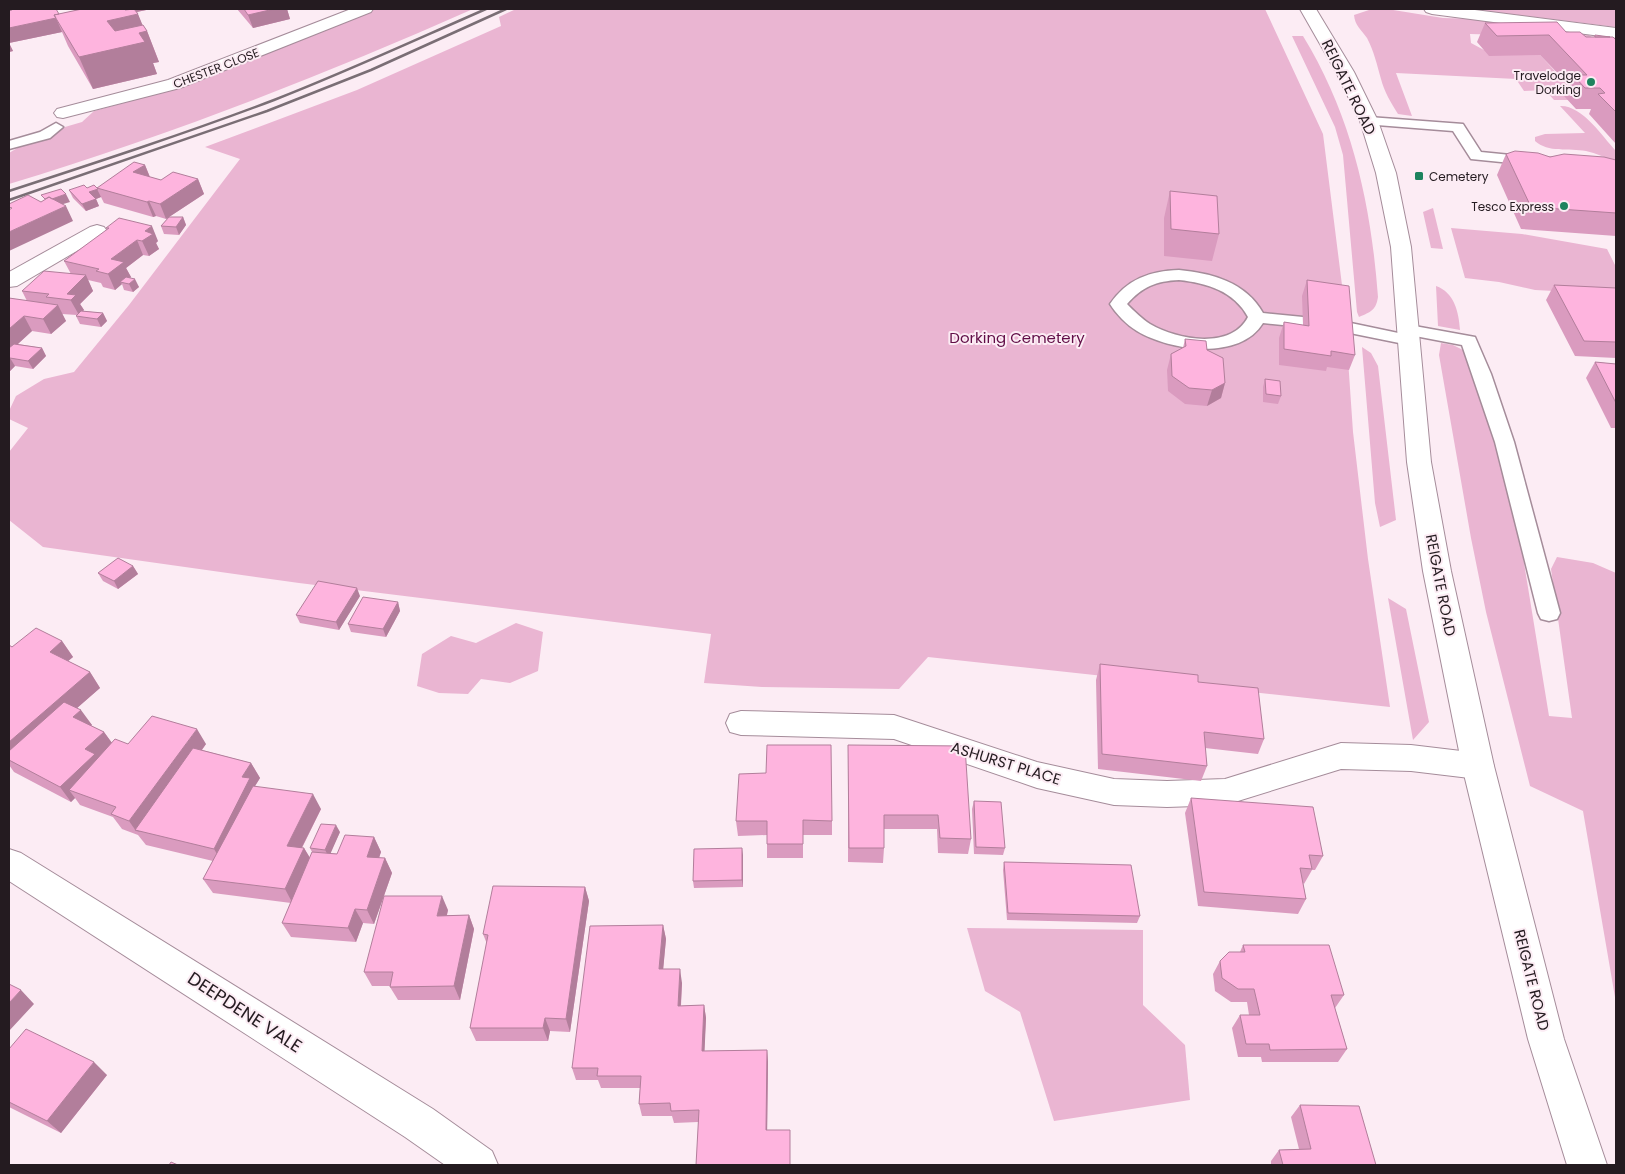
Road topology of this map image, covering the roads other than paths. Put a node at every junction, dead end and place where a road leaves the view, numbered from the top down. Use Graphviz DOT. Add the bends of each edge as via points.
graph roads {
  1 [pos="365,9"];
  2 [pos="1308,9"];
  3 [pos="1432,9"];
  4 [pos="1616,33"];
  5 [pos="57,114"];
  6 [pos="1369,121"];
  7 [pos="9,145"];
  8 [pos="1543,162"];
  9 [pos="97,230"];
  10 [pos="9,281"];
  11 [pos="1257,317"];
  12 [pos="1303,322"];
  13 [pos="1346,327"];
  14 [pos="1409,335"];
  15 [pos="1549,613"];
  16 [pos="741,723"];
  17 [pos="1478,766"];
  18 [pos="9,863"];
  19 [pos="478,1165"];
  20 [pos="1587,1165"];
  1 -- 5 [label="street, CHESTER CLOSE" via="174,84"];
  2 -- 6 [label="street, REIGATE ROAD"];
  3 -- 4 [label="street"];
  5 -- 7 [label="lane" via="45,135"];
  6 -- 8 [label="lane" via="1458,127 1476,156"];
  6 -- 14 [label="street, REIGATE ROAD" via="1386,173 1401,247"];
  9 -- 10 [label="street"];
  11 -- 11 [label="lane" via="1250,330 1232,339 1211,344 1190,343 1143,327 1118,304 1139,284 1154,278 1179,275 1206,278 1229,287 1248,302"];
  11 -- 12 [label="lane"];
  13 -- 14 [label="lane"];
  14 -- 15 [label="lane" via="1469,341 1506,449"];
  14 -- 17 [label="street, REIGATE ROAD" via="1419,462 1437,571"];
  16 -- 17 [label="street, ASHURST PLACE" via="894,727 1037,775 1114,792 1225,792 1341,756 1411,758"];
  17 -- 20 [label="street, REIGATE ROAD" via="1546,1039"];
  18 -- 19 [label="street, DEEPDENE VALE" via="419,1123"];
}
